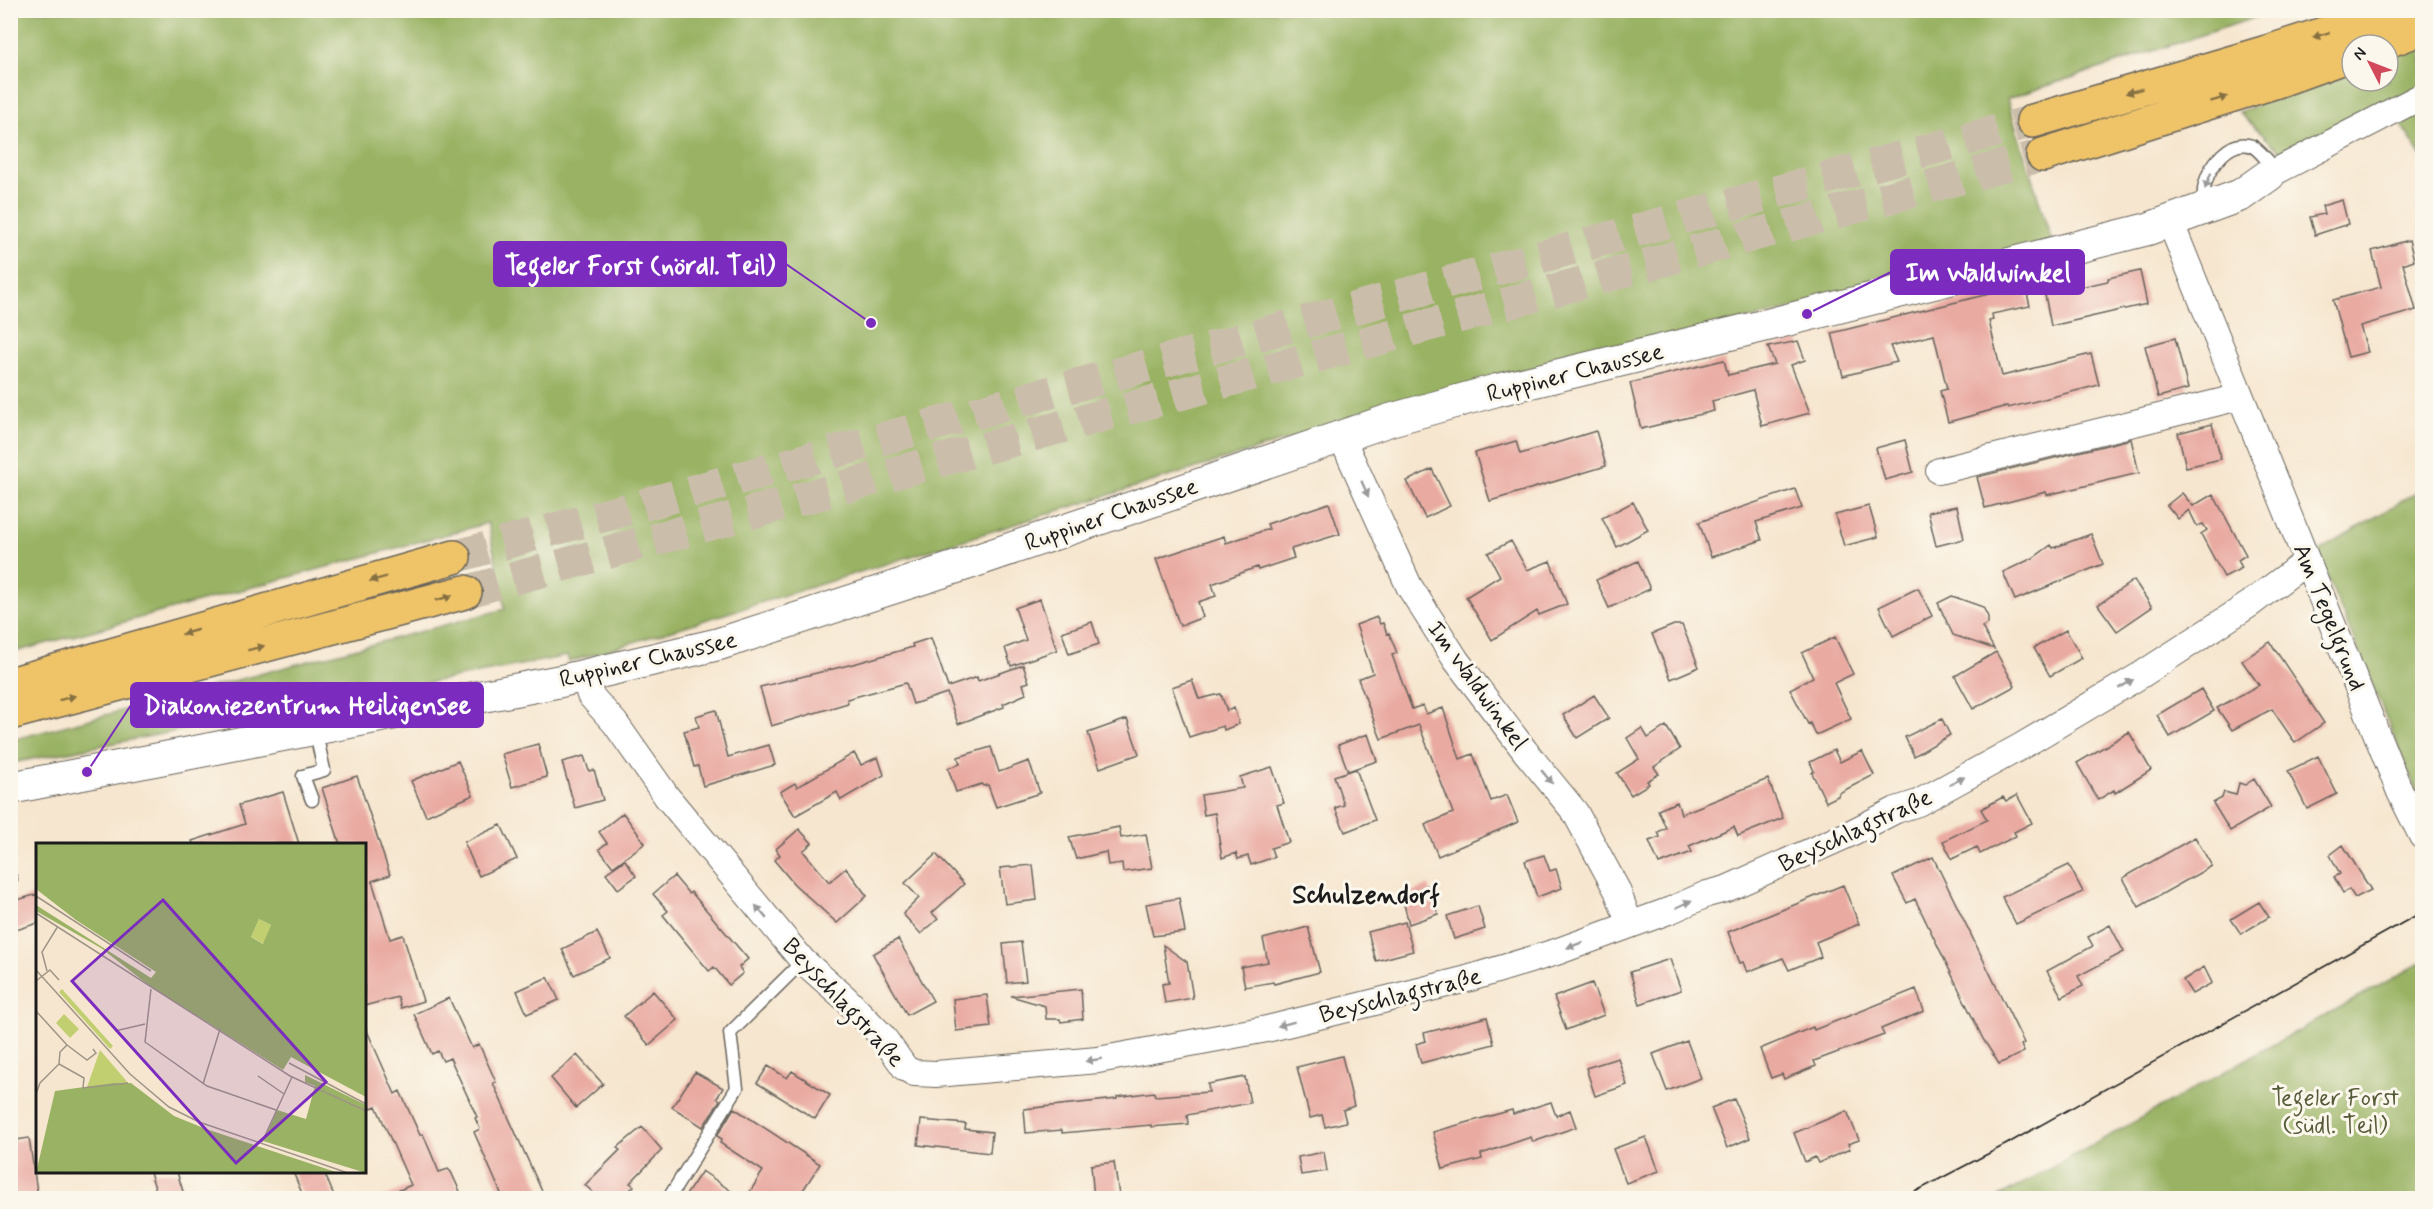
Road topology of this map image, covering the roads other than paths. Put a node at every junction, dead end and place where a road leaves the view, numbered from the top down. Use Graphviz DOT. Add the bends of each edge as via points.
graph roads {
  1 [pos="2397,10"];
  2 [pos="2422,28"];
  3 [pos="2400,36"];
  4 [pos="2340,58"];
  5 [pos="2422,96"];
  6 [pos="2033,121"];
  7 [pos="2043,155"];
  8 [pos="2269,175"];
  9 [pos="2204,208"];
  10 [pos="2170,221"];
  11 [pos="2240,397"];
  12 [pos="1341,436"];
  13 [pos="1939,471"];
  14 [pos="454,557"];
  15 [pos="2307,561"];
  16 [pos="465,592"];
  17 [pos="584,676"];
  18 [pos="10,684"];
  19 [pos="10,713"];
  20 [pos="315,728"];
  21 [pos="10,788"];
  22 [pos="312,800"];
  23 [pos="2422,836"];
  24 [pos="1630,925"];
  25 [pos="803,961"];
  26 [pos="669,1198"];
  1 -- 6 [label="highway, one-way"];
  2 -- 3 [label="highway"];
  7 -- 4 [label="highway, one-way"];
  5 -- 8 [label="street, Ruppiner Chaussee"];
  8 -- 9 [label="street, Ruppiner Chaussee" via="2241,195"];
  8 -- 9 [label="lane, one-way" via="2269,162 2253,147 2243,144 2229,148 2204,184"];
  9 -- 10 [label="street, Ruppiner Chaussee"];
  10 -- 11 [label="street, Am Tegelgrund"];
  10 -- 12 [label="street, Ruppiner Chaussee" via="2108,240 1497,390"];
  11 -- 13 [label="street"];
  11 -- 15 [label="street, Am Tegelgrund"];
  12 -- 17 [label="street, Ruppiner Chaussee" via="760,632"];
  12 -- 24 [label="street, Im Waldwinkel, one-way" via="1409,586 1462,669 1575,812"];
  14 -- 18 [label="highway, one-way"];
  15 -- 23 [label="street, Am Tegelgrund"];
  24 -- 15 [label="street, Beyschlagstraße, one-way" via="1752,879 1918,803 2141,675 2250,604"];
  19 -- 16 [label="highway, one-way"];
  17 -- 20 [label="street, Ruppiner Chaussee"];
  25 -- 17 [label="street, Beyschlagstraße, one-way" via="667,797 615,723 590,695"];
  20 -- 21 [label="street, Ruppiner Chaussee"];
  20 -- 22 [label="lane" via="324,770 303,776"];
  24 -- 25 [label="street, Beyschlagstraße, one-way" via="1467,979 1267,1029 1098,1060 936,1074 914,1073 905,1068 883,1037"];
  25 -- 26 [label="lane" via="730,1033 738,1088"];
}
